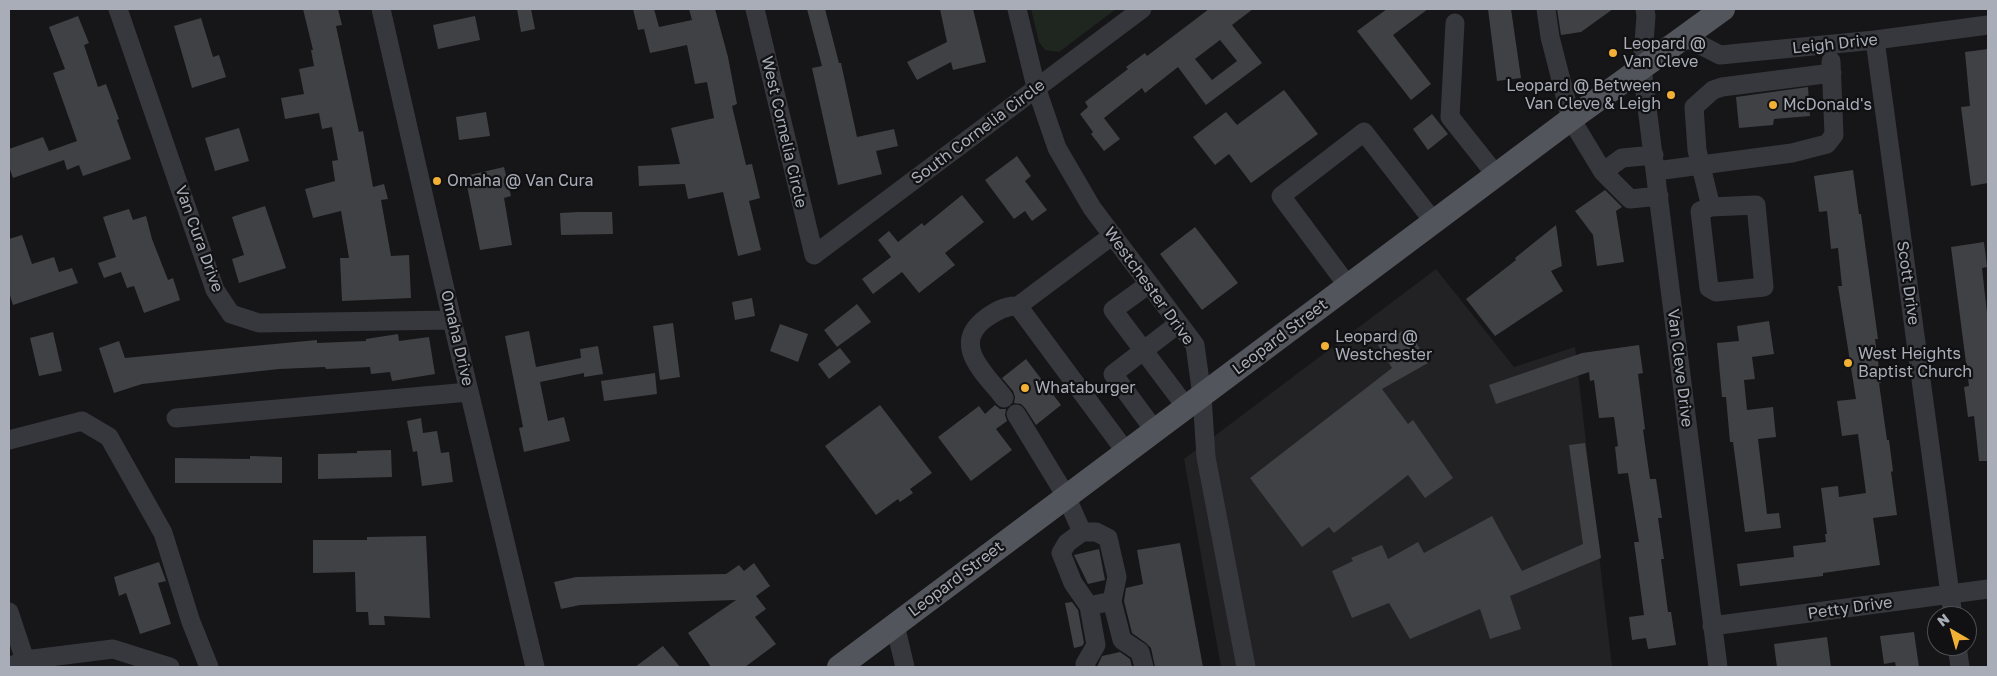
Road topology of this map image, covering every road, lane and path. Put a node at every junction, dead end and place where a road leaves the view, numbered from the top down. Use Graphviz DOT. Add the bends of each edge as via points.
graph roads {
  1 [pos="118,9"];
  2 [pos="381,9"];
  3 [pos="755,9"];
  4 [pos="1017,9"];
  5 [pos="1142,9"];
  6 [pos="1546,9"];
  7 [pos="1646,9"];
  8 [pos="1723,9"];
  9 [pos="1455,23"];
  10 [pos="1988,25"];
  11 [pos="1685,37"];
  12 [pos="1875,40"];
  13 [pos="1831,44"];
  14 [pos="1720,55"];
  15 [pos="1642,68"];
  16 [pos="1832,73"];
  17 [pos="1724,86"];
  18 [pos="1036,88"];
  19 [pos="1571,119"];
  20 [pos="1792,153"];
  21 [pos="1655,163"];
  22 [pos="1702,165"];
  23 [pos="1603,172"];
  24 [pos="1496,175"];
  25 [pos="1659,196"];
  26 [pos="1711,207"];
  27 [pos="1434,222"];
  28 [pos="1112,235"];
  29 [pos="814,255"];
  30 [pos="1149,284"];
  31 [pos="1348,286"];
  32 [pos="1018,306"];
  33 [pos="452,320"];
  34 [pos="1178,324"];
  35 [pos="1144,350"];
  36 [pos="469,392"];
  37 [pos="1004,398"];
  38 [pos="1194,401"];
  39 [pos="1016,414"];
  40 [pos="176,418"];
  41 [pos="1155,431"];
  42 [pos="9,440"];
  43 [pos="1126,452"];
  44 [pos="1066,496"];
  45 [pos="1082,532"];
  46 [pos="1988,589"];
  47 [pos="1950,594"];
  48 [pos="1112,602"];
  49 [pos="1088,606"];
  50 [pos="1952,606"];
  51 [pos="9,612"];
  52 [pos="895,625"];
  53 [pos="1712,626"];
  54 [pos="17,663"];
  55 [pos="170,667"];
  56 [pos="208,667"];
  57 [pos="535,667"];
  58 [pos="839,667"];
  59 [pos="905,667"];
  60 [pos="1086,667"];
  61 [pos="1144,667"];
  62 [pos="1246,667"];
  63 [pos="1718,667"];
  1 -- 33 [label="street, Van Cura Drive" via="215,290 231,314 259,323"];
  2 -- 33 [label="street, Omaha Drive"];
  3 -- 29 [label="street, West Cornelia Circle"];
  4 -- 18 [label="street, Westchester Drive"];
  5 -- 18 [label="street, South Cornelia Circle"];
  6 -- 19 [label="street"];
  7 -- 15 [label="street, Van Cleve Drive"];
  8 -- 11 [label="main road, Leopard Street"];
  9 -- 24 [label="street" via="1450,117"];
  10 -- 12 [label="street, Leigh Drive"];
  11 -- 14 [label="street"];
  11 -- 15 [label="main road, Leopard Street"];
  12 -- 13 [label="street, Leigh Drive"];
  12 -- 47 [label="street, Scott Drive"];
  13 -- 14 [label="street, Leigh Drive"];
  13 -- 16 [label="street"];
  14 -- 17 [label="street"];
  15 -- 19 [label="main road, Leopard Street"];
  15 -- 21 [label="street, Van Cleve Drive"];
  16 -- 17 [label="street"];
  16 -- 20 [label="street" via="1834,135 1827,144"];
  17 -- 20 [label="street" via="1735,90 1812,83 1818,87 1828,106 1827,120 1820,132 1801,142"];
  17 -- 22 [label="street" via="1713,90 1694,107 1697,150"];
  18 -- 28 [label="street, Westchester Drive" via="1057,148"];
  18 -- 29 [label="street, South Cornelia Circle"];
  19 -- 23 [label="street"];
  19 -- 24 [label="main road, Leopard Street"];
  20 -- 22 [label="street"];
  21 -- 22 [label="street"];
  21 -- 23 [label="street" via="1622,158"];
  21 -- 25 [label="street, Van Cleve Drive"];
  22 -- 26 [label="street"];
  23 -- 25 [label="street" via="1630,199"];
  24 -- 27 [label="main road, Leopard Street"];
  25 -- 53 [label="street, Van Cleve Drive"];
  26 -- 26 [label="street" via="1700,211 1710,288 1716,292 1764,287 1756,205"];
  27 -- 31 [label="main road, Leopard Street"];
  27 -- 31 [label="street" via="1364,132 1281,196"];
  28 -- 30 [label="street, Westchester Drive"];
  28 -- 32 [label="street"];
  30 -- 34 [label="street, Westchester Drive"];
  30 -- 35 [label="street" via="1113,310"];
  31 -- 38 [label="main road, Leopard Street"];
  32 -- 37 [label="street" via="1010,305 988,317 972,331 969,342 970,351"];
  32 -- 43 [label="street"];
  33 -- 36 [label="street, Omaha Drive"];
  34 -- 35 [label="street"];
  34 -- 38 [label="street, Westchester Drive" via="1195,345"];
  35 -- 38 [label="street"];
  35 -- 41 [label="street" via="1113,374"];
  36 -- 40 [label="street"];
  36 -- 57 [label="street, Omaha Drive"];
  38 -- 41 [label="main road, Leopard Street"];
  38 -- 62 [label="street, Westchester Drive"];
  39 -- 44 [label="street"];
  41 -- 43 [label="main road, Leopard Street"];
  42 -- 56 [label="street" via="82,422 108,437 163,533"];
  43 -- 44 [label="main road, Leopard Street"];
  44 -- 45 [label="street"];
  44 -- 52 [label="main road, Leopard Street"];
  45 -- 48 [label="street" via="1096,532 1108,538 1117,577"];
  45 -- 49 [label="street" via="1067,543 1061,553 1072,583"];
  46 -- 47 [label="street, Petty Drive"];
  47 -- 50 [label="street, Scott Drive"];
  47 -- 53 [label="street, Petty Drive"];
  48 -- 49 [label="street"];
  48 -- 61 [label="street" via="1122,640 1140,652"];
  49 -- 60 [label="street" via="1096,645"];
  51 -- 54 [label="street"];
  52 -- 58 [label="main road, Leopard Street"];
  52 -- 59 [label="street"];
  53 -- 63 [label="street, Van Cleve Drive"];
  54 -- 55 [label="street" via="113,649"];
}
